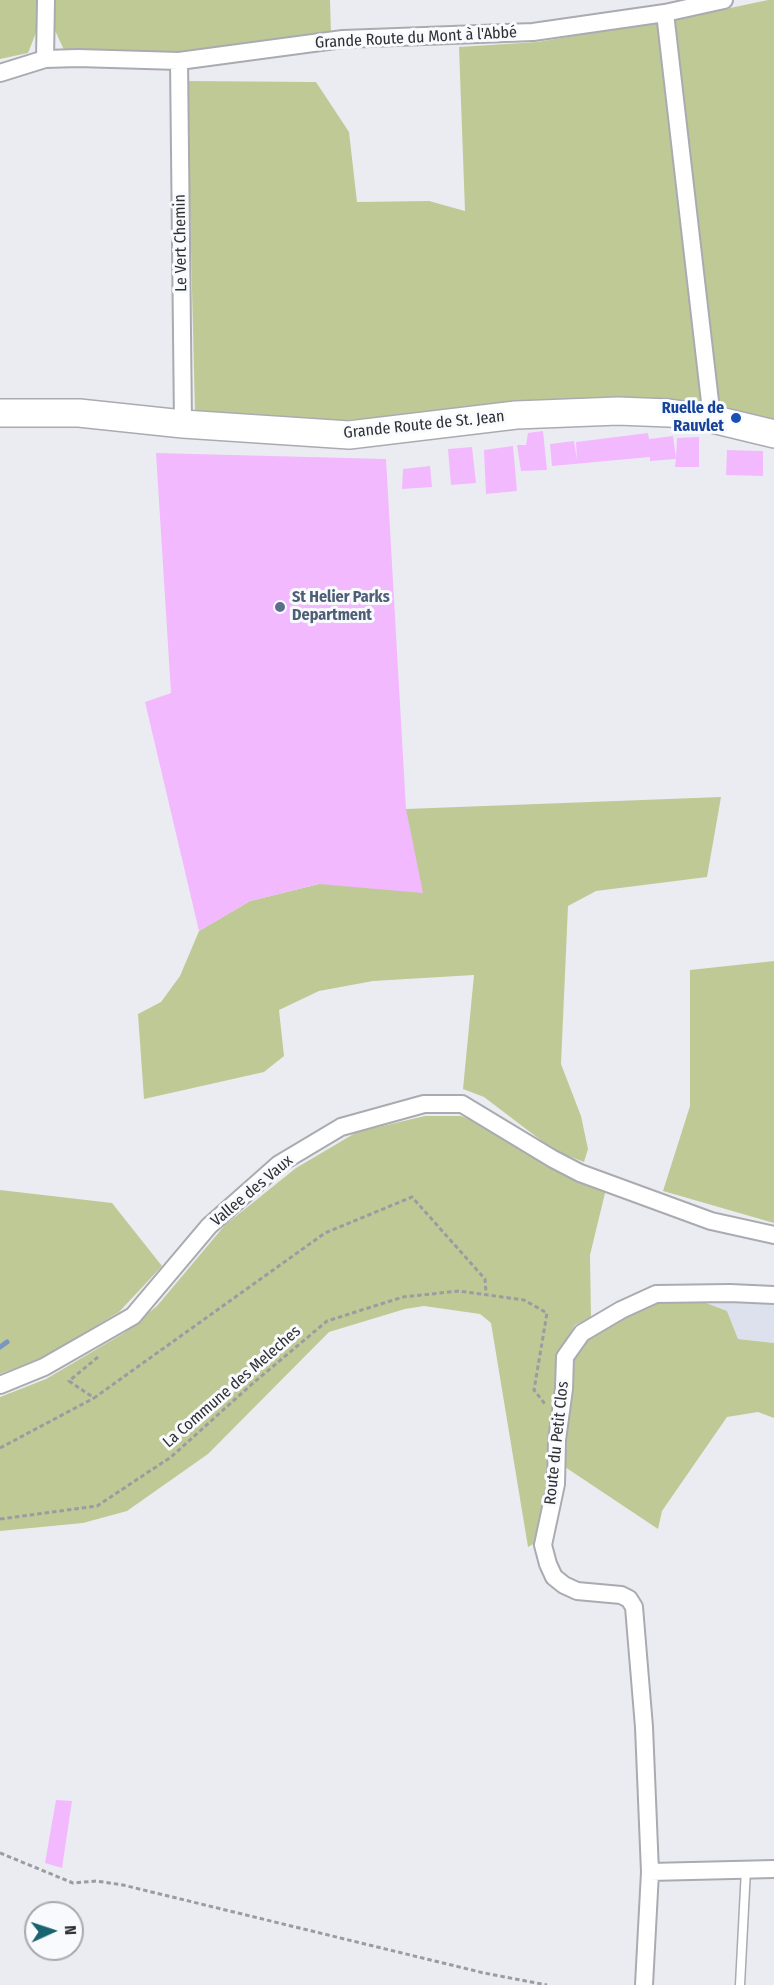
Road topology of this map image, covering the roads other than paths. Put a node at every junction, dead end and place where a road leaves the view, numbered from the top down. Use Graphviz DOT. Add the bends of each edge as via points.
graph roads {
  1 [pos="46,0"];
  2 [pos="724,0"];
  3 [pos="665,13"];
  4 [pos="45,59"];
  5 [pos="179,61"];
  6 [pos="0,73"];
  7 [pos="0,412"];
  8 [pos="712,419"];
  9 [pos="183,424"];
  10 [pos="774,434"];
  11 [pos="774,1235"];
  12 [pos="774,1295"];
  13 [pos="0,1385"];
  14 [pos="746,1869"];
  15 [pos="774,1869"];
  16 [pos="650,1872"];
  17 [pos="644,1985"];
  18 [pos="740,1985"];
  1 -- 4 [label="street"];
  2 -- 3 [label="street, Grande Route du Mont à l'Abbé"];
  3 -- 5 [label="street, Grande Route du Mont à l'Abbé" via="532,32 344,39"];
  3 -- 8 [label="street"];
  4 -- 5 [label="street, Grande Route du Mont à l'Abbé"];
  4 -- 6 [label="street, Grande Route du Mont à l'Abbé"];
  5 -- 9 [label="street, Le Vert Chemin"];
  7 -- 9 [label="main road, Grande Route de St. Jean" via="79,412"];
  8 -- 9 [label="main road, Grande Route de St. Jean" via="618,411 516,415 349,435"];
  8 -- 10 [label="main road, Grande Route de St. Jean"];
  11 -- 13 [label="street, Vallee des Vaux" via="711,1221 580,1173 462,1104 424,1104 341,1127 279,1164 209,1226 133,1316 44,1367"];
  12 -- 16 [label="street, Route du Petit Clos" via="656,1294 582,1333 565,1357 556,1484 543,1545 554,1577 564,1586 621,1595 630,1599 634,1607"];
  14 -- 15 [label="street"];
  14 -- 16 [label="street"];
  14 -- 18 [label="lane"];
  16 -- 17 [label="street, Route du Petit Clos"];
}
